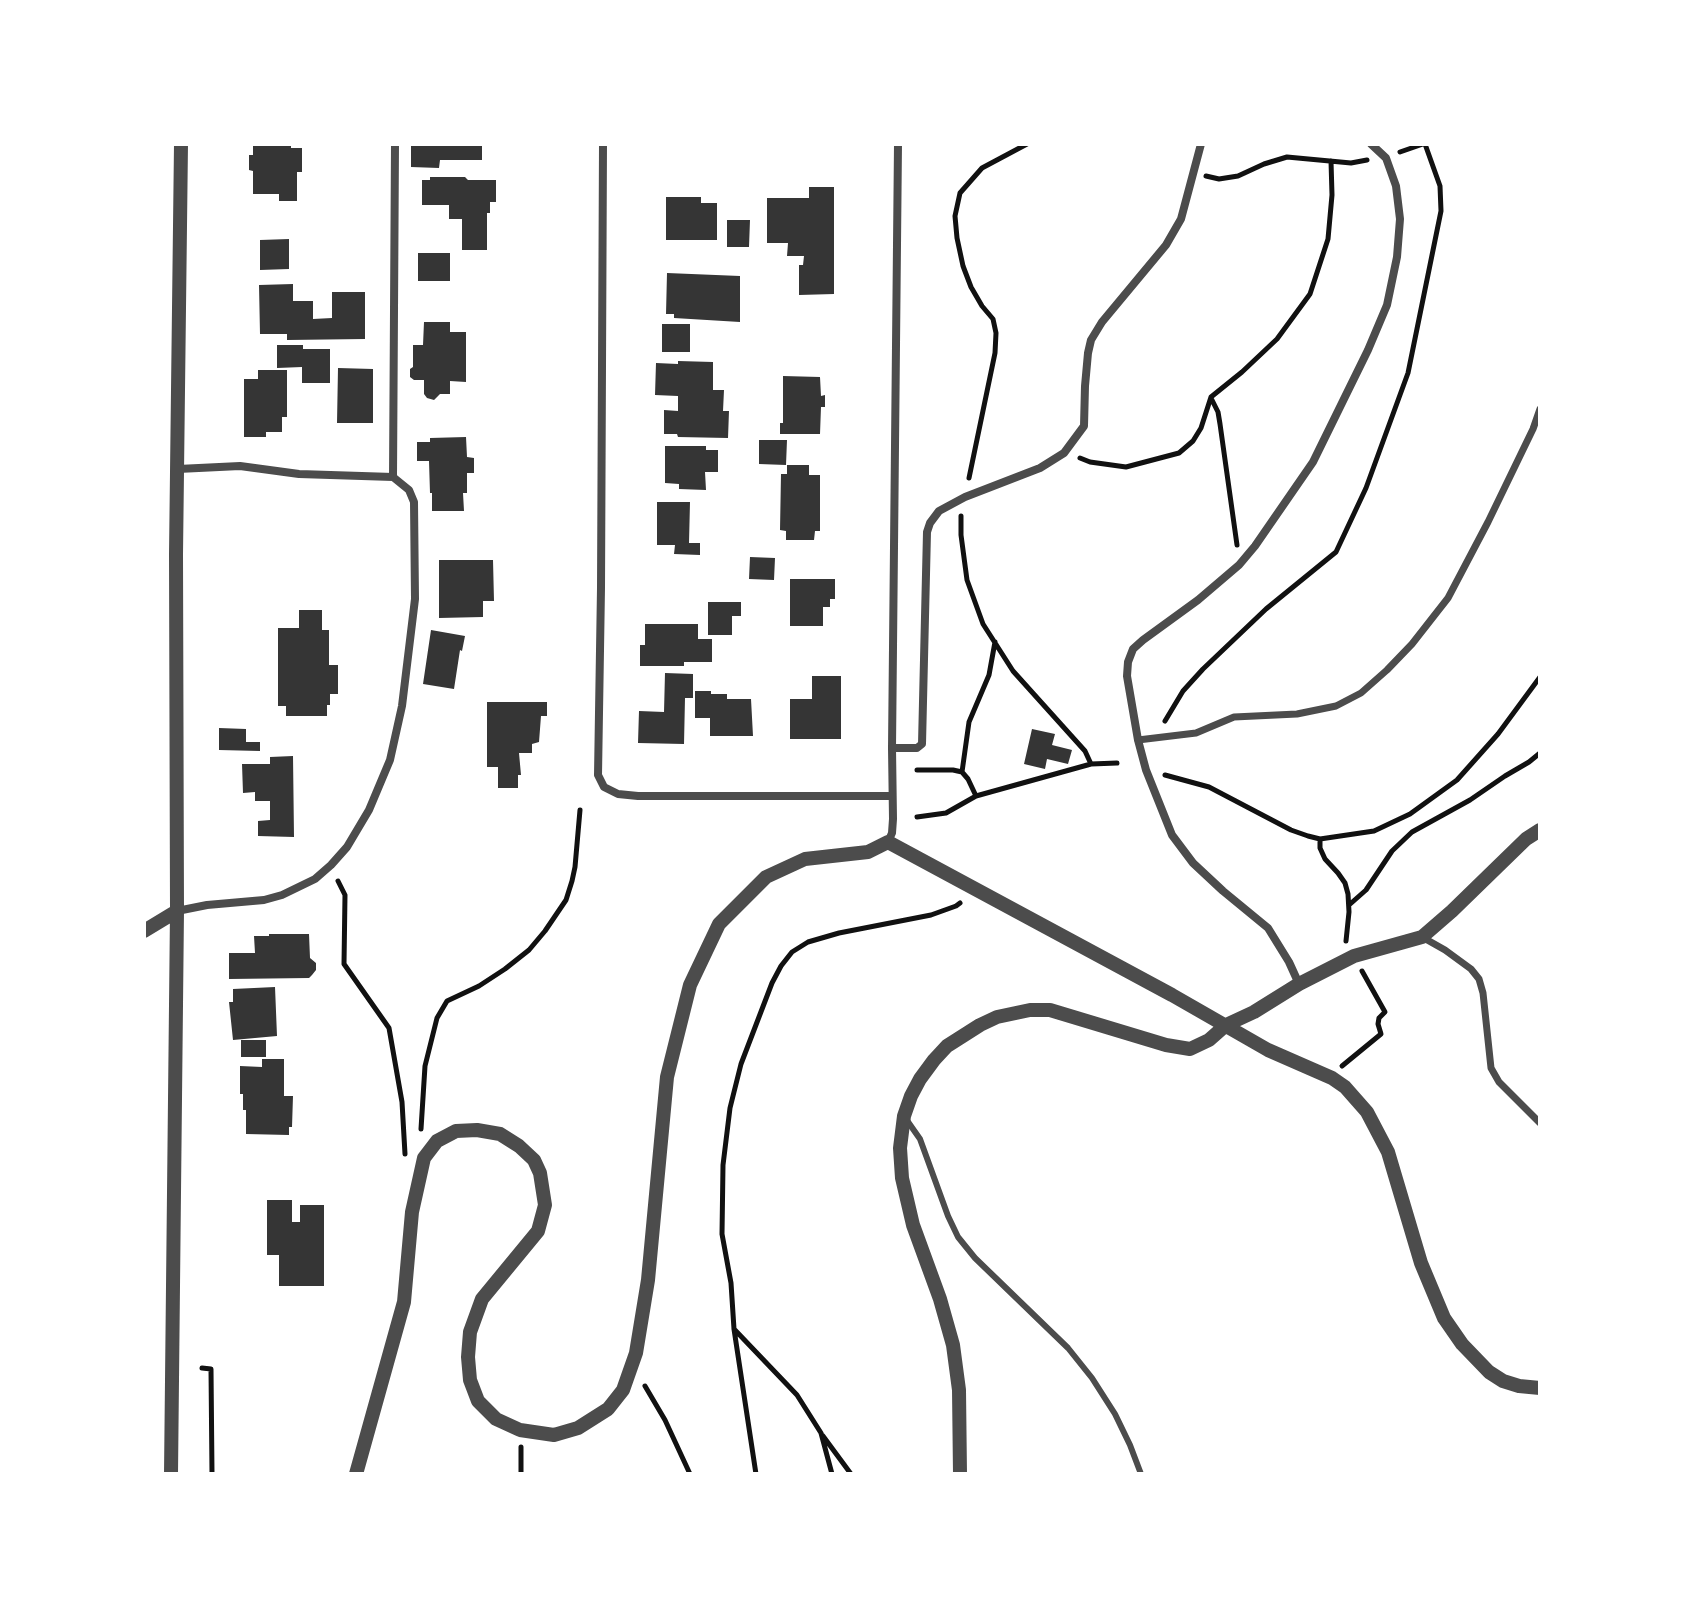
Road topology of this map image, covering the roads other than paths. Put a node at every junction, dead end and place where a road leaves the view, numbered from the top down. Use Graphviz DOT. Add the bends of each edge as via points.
graph roads {
  1 [pos="181,144"];
  2 [pos="395,144"];
  3 [pos="603,144"];
  4 [pos="898,144"];
  5 [pos="1201,144"];
  6 [pos="1371,144"];
  7 [pos="1540,409"];
  8 [pos="178,469"];
  9 [pos="393,477"];
  10 [pos="1138,740"];
  11 [pos="892,748"];
  12 [pos="892,796"];
  13 [pos="1540,830"];
  14 [pos="888,842"];
  15 [pos="177,911"];
  16 [pos="144,931"];
  17 [pos="1422,937"];
  18 [pos="1299,984"];
  19 [pos="1226,1025"];
  20 [pos="904,1116"];
  21 [pos="1540,1123"];
  22 [pos="1540,1388"];
  23 [pos="171,1474"];
  24 [pos="356,1474"];
  25 [pos="960,1474"];
  26 [pos="1141,1474"];
  1 -- 8 [label="street"];
  2 -- 9 [label="street"];
  3 -- 12 [label="street" via="598,775 604,787 638,796"];
  4 -- 11 [label="street"];
  5 -- 11 [label="street" via="1181,219 1091,340 1084,426 1064,453 965,497 939,511 930,523 922,744"];
  6 -- 10 [label="street" via="1386,158 1400,219 1387,305 1313,462 1255,546 1198,600 1133,649 1127,676"];
  7 -- 10 [label="street" via="1448,598 1412,644 1361,693 1323,709 1234,717 1196,733"];
  8 -- 9 [label="street" via="240,466"];
  8 -- 15 [label="street"];
  9 -- 15 [label="street" via="414,502 415,599 402,706 390,760 369,810 347,847 301,887 264,900"];
  10 -- 18 [label="street" via="1172,835 1193,863 1268,928"];
  11 -- 12 [label="street"];
  12 -- 14 [label="street"];
  13 -- 17 [label="street"];
  14 -- 19 [label="street"];
  14 -- 24 [label="street" via="868,852 805,859 766,877 719,924 690,985 667,1077 636,1353 623,1390 608,1409 578,1428 554,1435 520,1430 496,1419 478,1401 470,1380 470,1332 482,1299 538,1231 545,1205 534,1160 500,1134 456,1131 437,1141 424,1158 412,1212 404,1302"];
  15 -- 16 [label="street"];
  15 -- 23 [label="street"];
  17 -- 18 [label="street" via="1354,956"];
  17 -- 21 [label="street" via="1479,979 1491,1068"];
  18 -- 19 [label="street"];
  19 -- 20 [label="street" via="1190,1049 1050,1010 1011,1013 947,1046 920,1079"];
  19 -- 22 [label="street" via="1332,1078 1357,1099 1388,1152 1421,1263 1444,1318 1489,1372 1503,1381"];
  20 -- 25 [label="street" via="902,1178 953,1345"];
  20 -- 26 [label="lane" via="920,1139 958,1237 1092,1378 1115,1414"];
}
